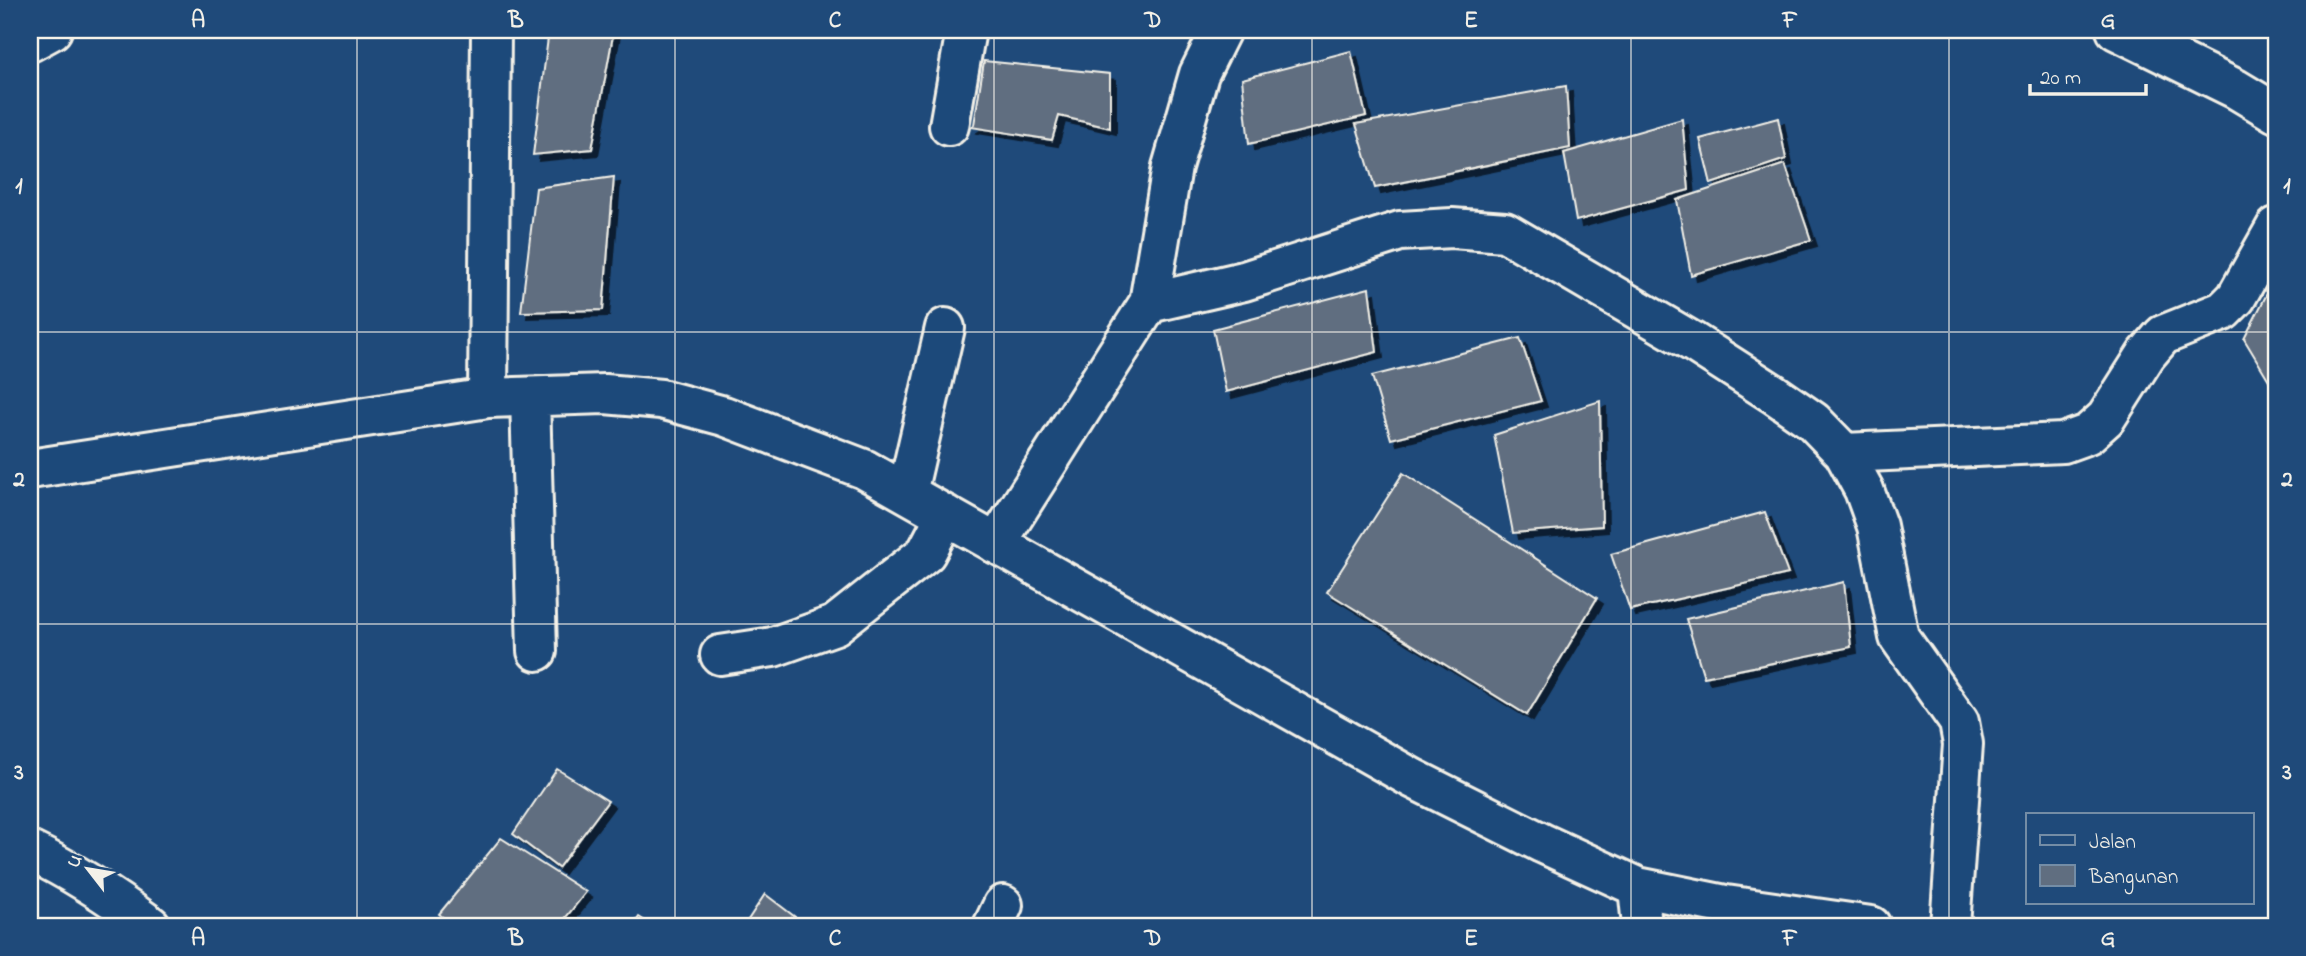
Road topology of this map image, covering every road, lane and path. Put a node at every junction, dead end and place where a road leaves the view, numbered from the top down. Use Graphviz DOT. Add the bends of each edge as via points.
graph roads {
  1 [pos="51,30"];
  2 [pos="491,30"];
  3 [pos="966,30"];
  4 [pos="1221,30"];
  5 [pos="2116,30"];
  6 [pos="30,42"];
  7 [pos="2276,113"];
  8 [pos="949,126"];
  9 [pos="2276,227"];
  10 [pos="1149,303"];
  11 [pos="945,328"];
  12 [pos="530,397"];
  13 [pos="488,398"];
  14 [pos="1844,453"];
  15 [pos="30,470"];
  16 [pos="907,493"];
  17 [pos="946,515"];
  18 [pos="996,544"];
  19 [pos="537,651"];
  20 [pos="720,655"];
  21 [pos="30,851"];
  22 [pos="1638,887"];
  23 [pos="151,926"];
  24 [pos="1642,926"];
  25 [pos="1871,926"];
  26 [pos="1950,926"];
  1 -- 6 [label="street"];
  2 -- 13 [label="street"];
  3 -- 8 [label="street"];
  4 -- 10 [label="street" via="1199,74 1172,167"];
  5 -- 7 [label="street"];
  9 -- 14 [label="street" via="2236,298 2223,310 2163,335 2106,418 2088,434 2063,443"];
  10 -- 14 [label="street" via="1244,281 1400,230 1505,232 1774,394 1813,421"];
  10 -- 18 [label="street"];
  11 -- 16 [label="street"];
  12 -- 13 [label="street"];
  12 -- 16 [label="street" via="605,394 661,399 724,416 864,468"];
  12 -- 19 [label="street"];
  13 -- 15 [label="street"];
  14 -- 26 [label="street" via="1877,526 1899,637 1959,722 1962,744"];
  16 -- 17 [label="street"];
  17 -- 18 [label="street"];
  17 -- 20 [label="street" via="926,553 835,625 773,647"];
  18 -- 22 [label="street" via="1412,778"];
  21 -- 23 [label="street" via="67,869"];
  22 -- 24 [label="street"];
  22 -- 25 [label="street"];
}
